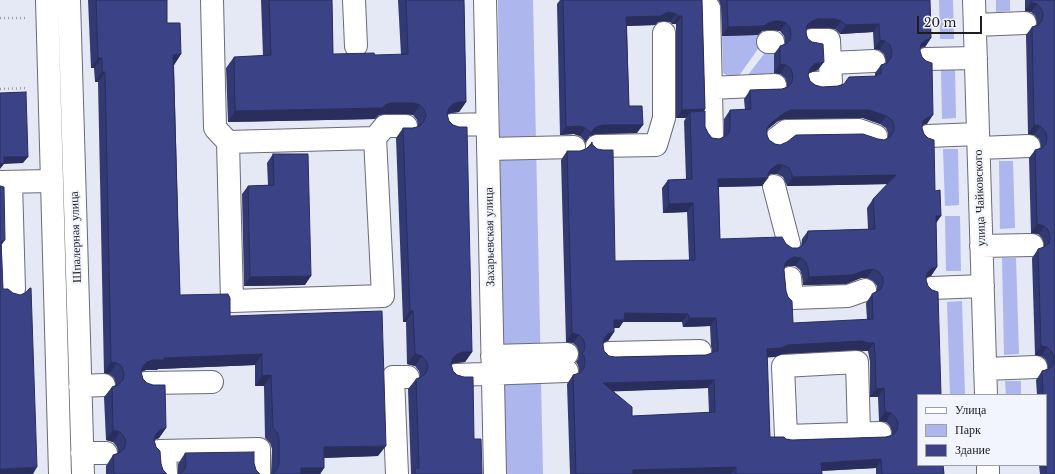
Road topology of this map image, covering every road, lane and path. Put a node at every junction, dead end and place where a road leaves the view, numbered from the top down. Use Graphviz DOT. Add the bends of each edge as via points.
graph roads {
  1 [pos="47,0"];
  2 [pos="69,0"];
  3 [pos="212,0"];
  4 [pos="354,0"];
  5 [pos="485,0"];
  6 [pos="974,0"];
  7 [pos="709,8"];
  8 [pos="0,18"];
  9 [pos="27,18"];
  10 [pos="1025,23"];
  11 [pos="975,25"];
  12 [pos="664,33"];
  13 [pos="812,40"];
  14 [pos="356,46"];
  15 [pos="976,58"];
  16 [pos="926,59"];
  17 [pos="874,61"];
  18 [pos="830,63"];
  19 [pos="814,83"];
  20 [pos="775,85"];
  21 [pos="35,88"];
  22 [pos="711,88"];
  23 [pos="0,89"];
  24 [pos="487,124"];
  25 [pos="452,125"];
  26 [pos="406,126"];
  27 [pos="712,135"];
  28 [pos="876,136"];
  29 [pos="928,136"];
  30 [pos="375,138"];
  31 [pos="774,141"];
  32 [pos="978,141"];
  33 [pos="228,142"];
  34 [pos="597,146"];
  35 [pos="1029,146"];
  36 [pos="574,147"];
  37 [pos="488,148"];
  38 [pos="52,181"];
  39 [pos="5,182"];
  40 [pos="774,186"];
  41 [pos="789,244"];
  42 [pos="1032,245"];
  43 [pos="981,246"];
  44 [pos="790,278"];
  45 [pos="983,286"];
  46 [pos="932,288"];
  47 [pos="14,289"];
  48 [pos="865,290"];
  49 [pos="700,351"];
  50 [pos="608,353"];
  51 [pos="567,363"];
  52 [pos="492,365"];
  53 [pos="1036,367"];
  54 [pos="985,369"];
  55 [pos="456,375"];
  56 [pos="408,377"];
  57 [pos="212,382"];
  58 [pos="146,383"];
  59 [pos="104,385"];
  60 [pos="80,386"];
  61 [pos="986,394"];
  62 [pos="870,433"];
  63 [pos="106,453"];
  64 [pos="82,464"];
  65 [pos="60,474"];
  66 [pos="166,474"];
  67 [pos="259,474"];
  68 [pos="396,474"];
  69 [pos="495,474"];
  1 -- 38 [label="street, Шпалерная улица"];
  2 -- 60 [label="street, Шпалерная улица"];
  3 -- 33 [label="street" via="216,128"];
  4 -- 14 [label="street"];
  5 -- 24 [label="street, Захарьевская улица"];
  6 -- 11 [label="street, улица Чайковского"];
  7 -- 22 [label="street"];
  8 -- 9 [label="path"];
  10 -- 11 [label="street"];
  11 -- 15 [label="street, улица Чайковского"];
  12 -- 34 [label="street" via="664,118 656,145"];
  13 -- 18 [label="street" via="829,40"];
  15 -- 16 [label="street"];
  15 -- 32 [label="street, улица Чайковского"];
  17 -- 18 [label="street"];
  18 -- 19 [label="street" via="831,82"];
  20 -- 22 [label="street"];
  21 -- 23 [label="path"];
  22 -- 27 [label="street"];
  24 -- 25 [label="street"];
  24 -- 37 [label="street, Захарьевская улица"];
  26 -- 30 [label="street" via="385,126"];
  28 -- 31 [label="street" via="859,130 786,131"];
  29 -- 32 [label="street"];
  30 -- 33 [label="street"];
  30 -- 33 [label="street" via="383,296 240,301 232,301"];
  32 -- 35 [label="street"];
  32 -- 43 [label="street, улица Чайковского"];
  36 -- 37 [label="street"];
  37 -- 52 [label="street, Захарьевская улица"];
  38 -- 39 [label="street"];
  38 -- 65 [label="street, Шпалерная улица"];
  39 -- 47 [label="street"];
  40 -- 41 [label="street"];
  42 -- 43 [label="street"];
  43 -- 45 [label="street, улица Чайковского"];
  44 -- 48 [label="street" via="792,298 848,296"];
  45 -- 46 [label="street"];
  45 -- 54 [label="street, улица Чайковского"];
  49 -- 50 [label="street"];
  51 -- 52 [label="street"];
  52 -- 55 [label="street"];
  52 -- 69 [label="street, Захарьевская улица"];
  53 -- 54 [label="street"];
  54 -- 61 [label="street, улица Чайковского"];
  56 -- 68 [label="street" via="393,377"];
  57 -- 58 [label="street"];
  59 -- 60 [label="street"];
  60 -- 64 [label="street, Шпалерная улица"];
  62 -- 62 [label="street" via="786,436 783,366 857,362"];
  63 -- 64 [label="street"];
  66 -- 67 [label="street" via="162,451 259,449"];
}
